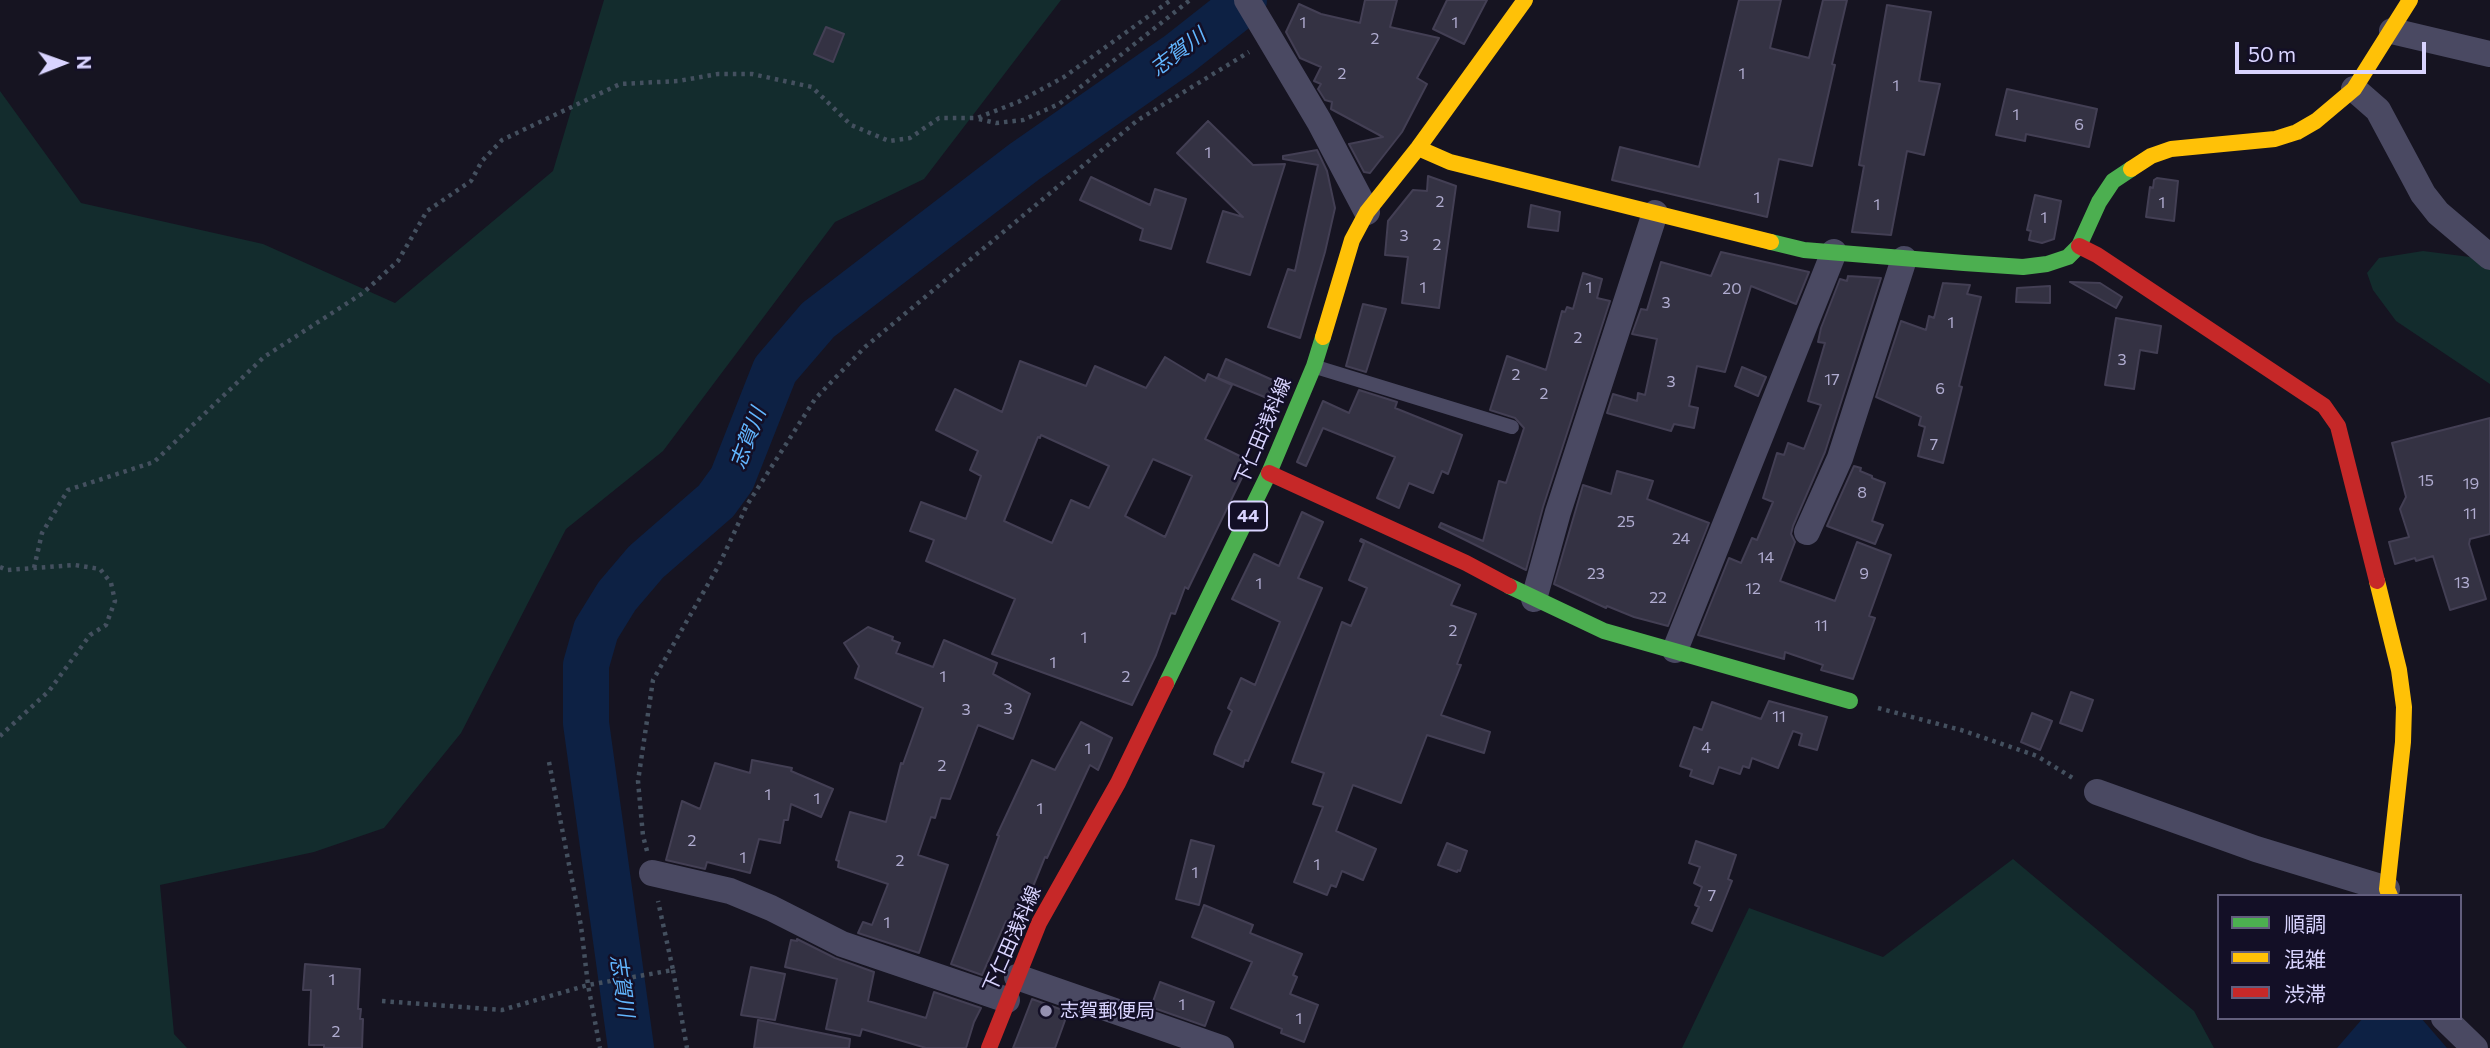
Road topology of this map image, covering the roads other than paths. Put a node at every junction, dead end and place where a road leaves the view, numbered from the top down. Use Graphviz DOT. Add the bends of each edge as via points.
graph roads {
  1 [pos="1247,0"];
  2 [pos="1525,0"];
  3 [pos="2410,0"];
  4 [pos="2392,32"];
  5 [pos="2490,54"];
  6 [pos="2354,89"];
  7 [pos="1418,148"];
  8 [pos="1367,212"];
  9 [pos="1655,213"];
  10 [pos="2079,246"];
  11 [pos="1834,252"];
  12 [pos="2490,257"];
  13 [pos="1904,259"];
  14 [pos="1314,366"];
  15 [pos="1512,427"];
  16 [pos="1269,473"];
  17 [pos="1807,532"];
  18 [pos="1535,599"];
  19 [pos="1675,650"];
  20 [pos="1850,701"];
  21 [pos="2097,792"];
  22 [pos="652,873"];
  23 [pos="2388,892"];
  24 [pos="1012,988"];
  25 [pos="2446,1020"];
  26 [pos="989,1048"];
  27 [pos="1221,1048"];
  28 [pos="2475,1048"];
  1 -- 8 [label="street"];
  2 -- 7 [label="street, 下仁田浅科線 / 44"];
  3 -- 4 [label="street"];
  4 -- 5 [label="street"];
  4 -- 6 [label="street"];
  6 -- 10 [label="street" via="2316,121 2275,139 2171,149 2131,167 2113,181 2099,202"];
  6 -- 12 [label="street" via="2378,110 2438,213"];
  7 -- 8 [label="street, 下仁田浅科線 / 44"];
  7 -- 9 [label="street" via="1450,162"];
  8 -- 14 [label="street, 下仁田浅科線 / 44" via="1352,240"];
  9 -- 11 [label="street" via="1804,250"];
  9 -- 18 [label="street" via="1558,512"];
  10 -- 13 [label="street" via="2068,257 2023,267"];
  10 -- 23 [label="street" via="2304,391 2324,406 2338,426 2399,670 2404,707"];
  11 -- 13 [label="street"];
  11 -- 19 [label="street"];
  13 -- 17 [label="street" via="1840,458"];
  14 -- 15 [label="lane"];
  14 -- 16 [label="street, 下仁田浅科線 / 44"];
  16 -- 18 [label="street"];
  16 -- 24 [label="street, 下仁田浅科線 / 44" via="1153,716 1046,911"];
  18 -- 19 [label="street" via="1604,631"];
  19 -- 20 [label="street"];
  21 -- 23 [label="street"];
  22 -- 24 [label="street" via="730,891 842,944"];
  24 -- 26 [label="street, 下仁田浅科線 / 44"];
  24 -- 27 [label="street"];
  25 -- 28 [label="street"];
}
